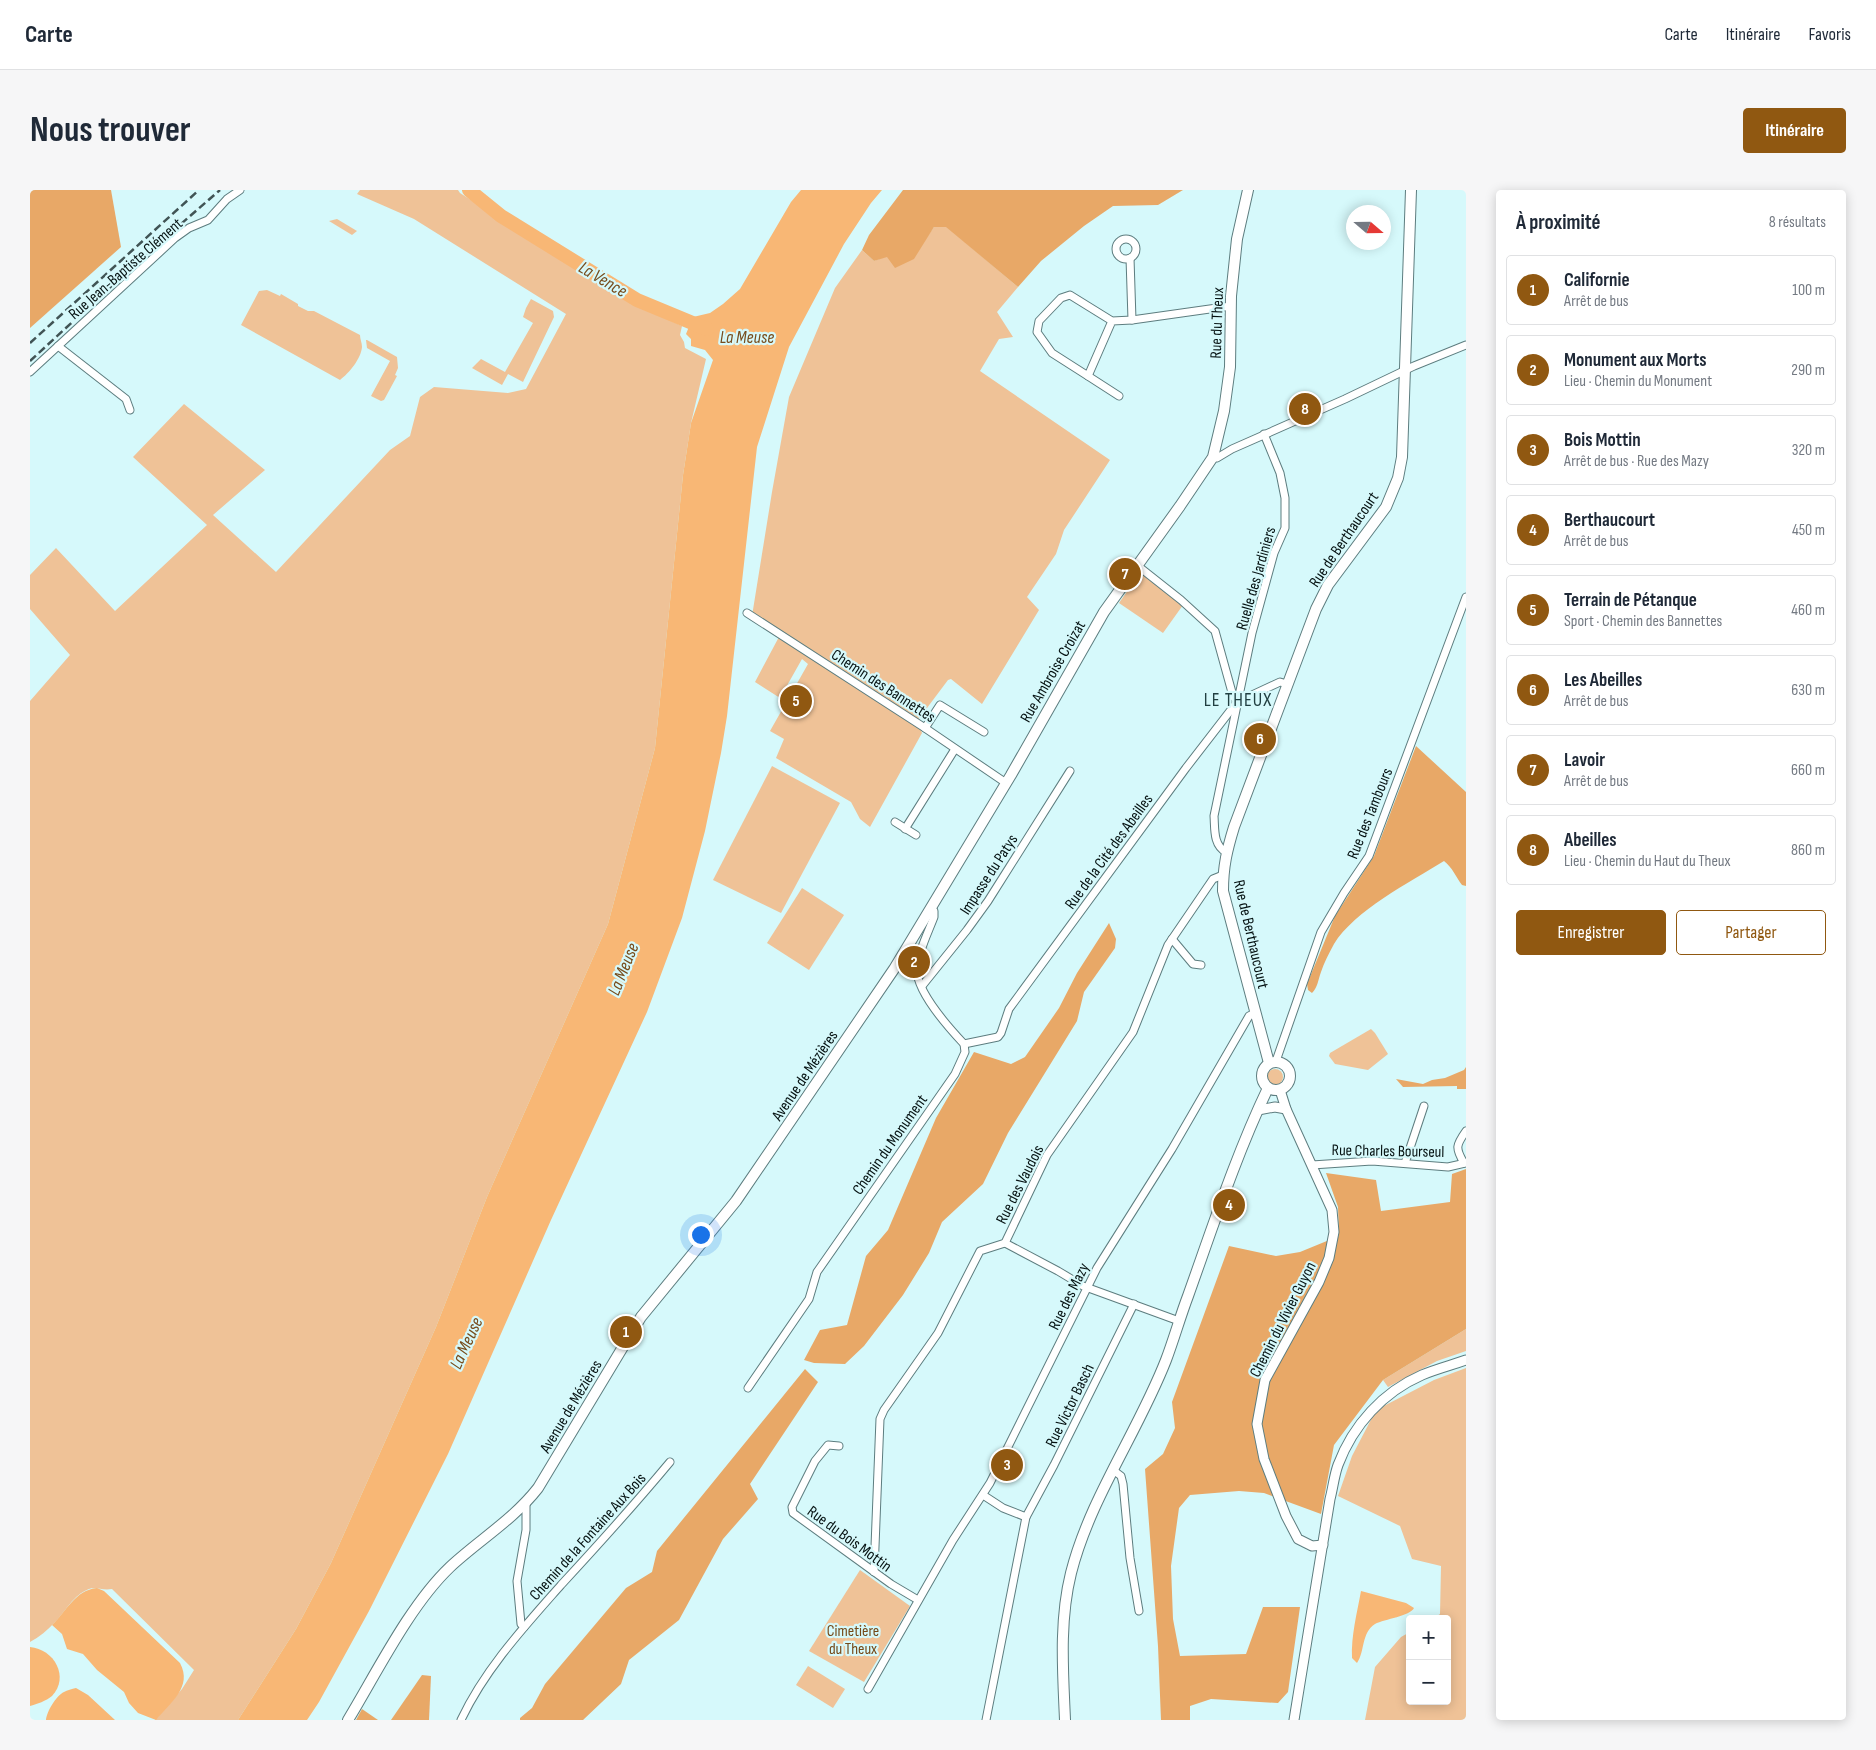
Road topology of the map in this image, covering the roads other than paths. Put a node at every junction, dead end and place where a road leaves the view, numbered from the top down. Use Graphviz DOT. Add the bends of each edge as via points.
graph roads {
  1 [pos="240,190"];
  2 [pos="1248,190"];
  3 [pos="1411,190"];
  4 [pos="1130,258"];
  5 [pos="1231,306"];
  6 [pos="1132,320"];
  7 [pos="1112,321"];
  8 [pos="1466,345"];
  9 [pos="58,346"];
  10 [pos="1405,371"];
  11 [pos="30,372"];
  12 [pos="1088,376"];
  13 [pos="1120,396"];
  14 [pos="130,410"];
  15 [pos="1264,434"];
  16 [pos="1213,457"];
  17 [pos="1138,566"];
  18 [pos="1466,597"];
  19 [pos="1464,606"];
  20 [pos="747,613"];
  21 [pos="1287,684"];
  22 [pos="1237,702"];
  23 [pos="925,728"];
  24 [pos="984,732"];
  25 [pos="955,748"];
  26 [pos="1070,771"];
  27 [pos="1006,783"];
  28 [pos="896,822"];
  29 [pos="906,829"];
  30 [pos="916,835"];
  31 [pos="1226,852"];
  32 [pos="1223,875"];
  33 [pos="931,909"];
  34 [pos="1172,939"];
  35 [pos="1200,965"];
  36 [pos="922,986"];
  37 [pos="1255,1013"];
  38 [pos="964,1044"];
  39 [pos="1273,1062"];
  40 [pos="1268,1088"];
  41 [pos="1280,1090"];
  42 [pos="1424,1106"];
  43 [pos="1286,1109"];
  44 [pos="1258,1110"];
  45 [pos="1466,1131"];
  46 [pos="1405,1163"];
  47 [pos="1465,1163"];
  48 [pos="1312,1165"];
  49 [pos="1004,1243"];
  50 [pos="1087,1286"];
  51 [pos="1134,1304"];
  52 [pos="1179,1321"];
  53 [pos="1466,1360"];
  54 [pos="748,1388"];
  55 [pos="839,1446"];
  56 [pos="670,1462"];
  57 [pos="1113,1470"];
  58 [pos="983,1495"];
  59 [pos="526,1504"];
  60 [pos="1026,1517"];
  61 [pos="1322,1545"];
  62 [pos="874,1572"];
  63 [pos="918,1600"];
  64 [pos="1139,1612"];
  65 [pos="524,1627"];
  66 [pos="868,1689"];
  67 [pos="348,1720"];
  68 [pos="462,1720"];
  69 [pos="986,1720"];
  70 [pos="1065,1720"];
  71 [pos="1294,1720"];
  1 -- 9 [label="street, Rue Jean-Baptiste Clément" via="208,220 175,238"];
  2 -- 5 [label="main road, Rue du Theux" via="1237,239"];
  3 -- 10 [label="main road, Rue de Berthaucourt"];
  4 -- 6 [label="street"];
  5 -- 6 [label="street"];
  5 -- 16 [label="main road, Rue du Theux" via="1230,366"];
  6 -- 7 [label="street"];
  7 -- 12 [label="street"];
  7 -- 12 [label="street" via="1070,294 1061,298 1038,321 1037,332 1052,353"];
  8 -- 10 [label="street"];
  9 -- 11 [label="street, Rue Jean-Baptiste Clément"];
  9 -- 14 [label="street" via="126,399"];
  10 -- 15 [label="street"];
  10 -- 21 [label="main road, Rue de Berthaucourt" via="1402,457 1398,478 1386,507 1328,585"];
  12 -- 13 [label="street"];
  15 -- 16 [label="street" via="1217,458"];
  15 -- 22 [label="street, Ruelle des Jardiniers" via="1280,473 1285,498 1285,528 1265,582"];
  16 -- 17 [label="main road, Rue Ambroise Croizat"];
  17 -- 22 [label="street" via="1215,631"];
  17 -- 27 [label="main road, Rue Ambroise Croizat" via="1104,612"];
  18 -- 19 [label="street, Rue des Tambours"];
  19 -- 39 [label="street, Rue des Tambours" via="1369,856 1322,932"];
  20 -- 23 [label="street, Chemin des Bannettes"];
  21 -- 22 [label="street, Rue de la Cité des Abeilles" via="1280,682"];
  21 -- 31 [label="main road, Rue de Berthaucourt"];
  22 -- 31 [label="street, Ruelle des Jardiniers" via="1214,816 1216,840"];
  22 -- 38 [label="street, Rue de la Cité des Abeilles" via="1009,1009 998,1037"];
  23 -- 24 [label="street" via="940,705"];
  23 -- 25 [label="street, Chemin des Bannettes"];
  25 -- 27 [label="street, Chemin des Bannettes"];
  25 -- 29 [label="street"];
  26 -- 36 [label="street, Impasse du Patys" via="988,901"];
  27 -- 33 [label="main road, Rue Ambroise Croizat"];
  28 -- 29 [label="street"];
  29 -- 30 [label="street"];
  31 -- 32 [label="main road, Rue de Berthaucourt"];
  32 -- 34 [label="street, Rue des Vaudois" via="1213,880"];
  32 -- 37 [label="main road, Rue de Berthaucourt" via="1223,891"];
  33 -- 36 [label="street" via="934,917 917,970"];
  33 -- 59 [label="main road, Avenue de Mézières" via="894,969 736,1201 642,1317"];
  34 -- 35 [label="street" via="1194,964"];
  34 -- 49 [label="street, Rue des Vaudois" via="1133,1032 1047,1155"];
  36 -- 38 [label="street"];
  37 -- 39 [label="main road, Rue de Berthaucourt"];
  37 -- 50 [label="street, Rue des Mazy" via="1249,1016 1240,1030"];
  38 -- 54 [label="street, Chemin du Monument" via="965,1052 955,1074 817,1272 809,1299"];
  39 -- 40 [label="main road" via="1265,1066 1262,1075"];
  39 -- 41 [label="main road" via="1284,1064 1290,1075 1288,1084"];
  40 -- 41 [label="main road"];
  40 -- 44 [label="main road"];
  41 -- 43 [label="street, Chemin du Vivier Guyon"];
  42 -- 46 [label="street"];
  43 -- 44 [label="street"];
  43 -- 48 [label="street, Chemin du Vivier Guyon"];
  44 -- 52 [label="main road"];
  45 -- 47 [label="street, Rue Charles Bourseul" via="1457,1148"];
  46 -- 47 [label="street, Rue Charles Bourseul" via="1448,1166"];
  46 -- 48 [label="street, Rue Charles Bourseul" via="1372,1161"];
  48 -- 61 [label="street, Chemin du Vivier Guyon" via="1332,1210 1334,1232 1331,1249 1319,1282 1265,1380 1257,1424 1264,1459 1298,1539 1312,1546"];
  49 -- 50 [label="street"];
  49 -- 62 [label="street, Rue des Vaudois" via="980,1252 938,1333 880,1419"];
  50 -- 51 [label="street"];
  50 -- 58 [label="street, Rue des Mazy"];
  51 -- 52 [label="street"];
  51 -- 60 [label="street, Rue Victor Basch"];
  52 -- 57 [label="main road" via="1166,1360"];
  53 -- 61 [label="street" via="1422,1375 1385,1397 1366,1415 1338,1466"];
  55 -- 62 [label="street, Rue du Bois Mottin" via="828,1446 820,1453 792,1507 792,1513"];
  56 -- 65 [label="street, Chemin de la Fontaine Aux Bois"];
  57 -- 64 [label="street" via="1121,1476 1123,1484"];
  57 -- 70 [label="main road" via="1093,1512 1070,1575 1062,1659"];
  58 -- 60 [label="street"];
  58 -- 63 [label="street, Rue des Mazy"];
  59 -- 65 [label="street, Chemin de la Fontaine Aux Bois" via="526,1530 517,1581 521,1624"];
  59 -- 67 [label="main road, Avenue de Mézières" via="449,1568 425,1596"];
  60 -- 69 [label="street, Rue Victor Basch"];
  61 -- 71 [label="street"];
  62 -- 63 [label="street, Rue du Bois Mottin"];
  63 -- 66 [label="street, Rue des Mazy"];
  65 -- 68 [label="street, Chemin de la Fontaine Aux Bois" via="472,1698"];
}
